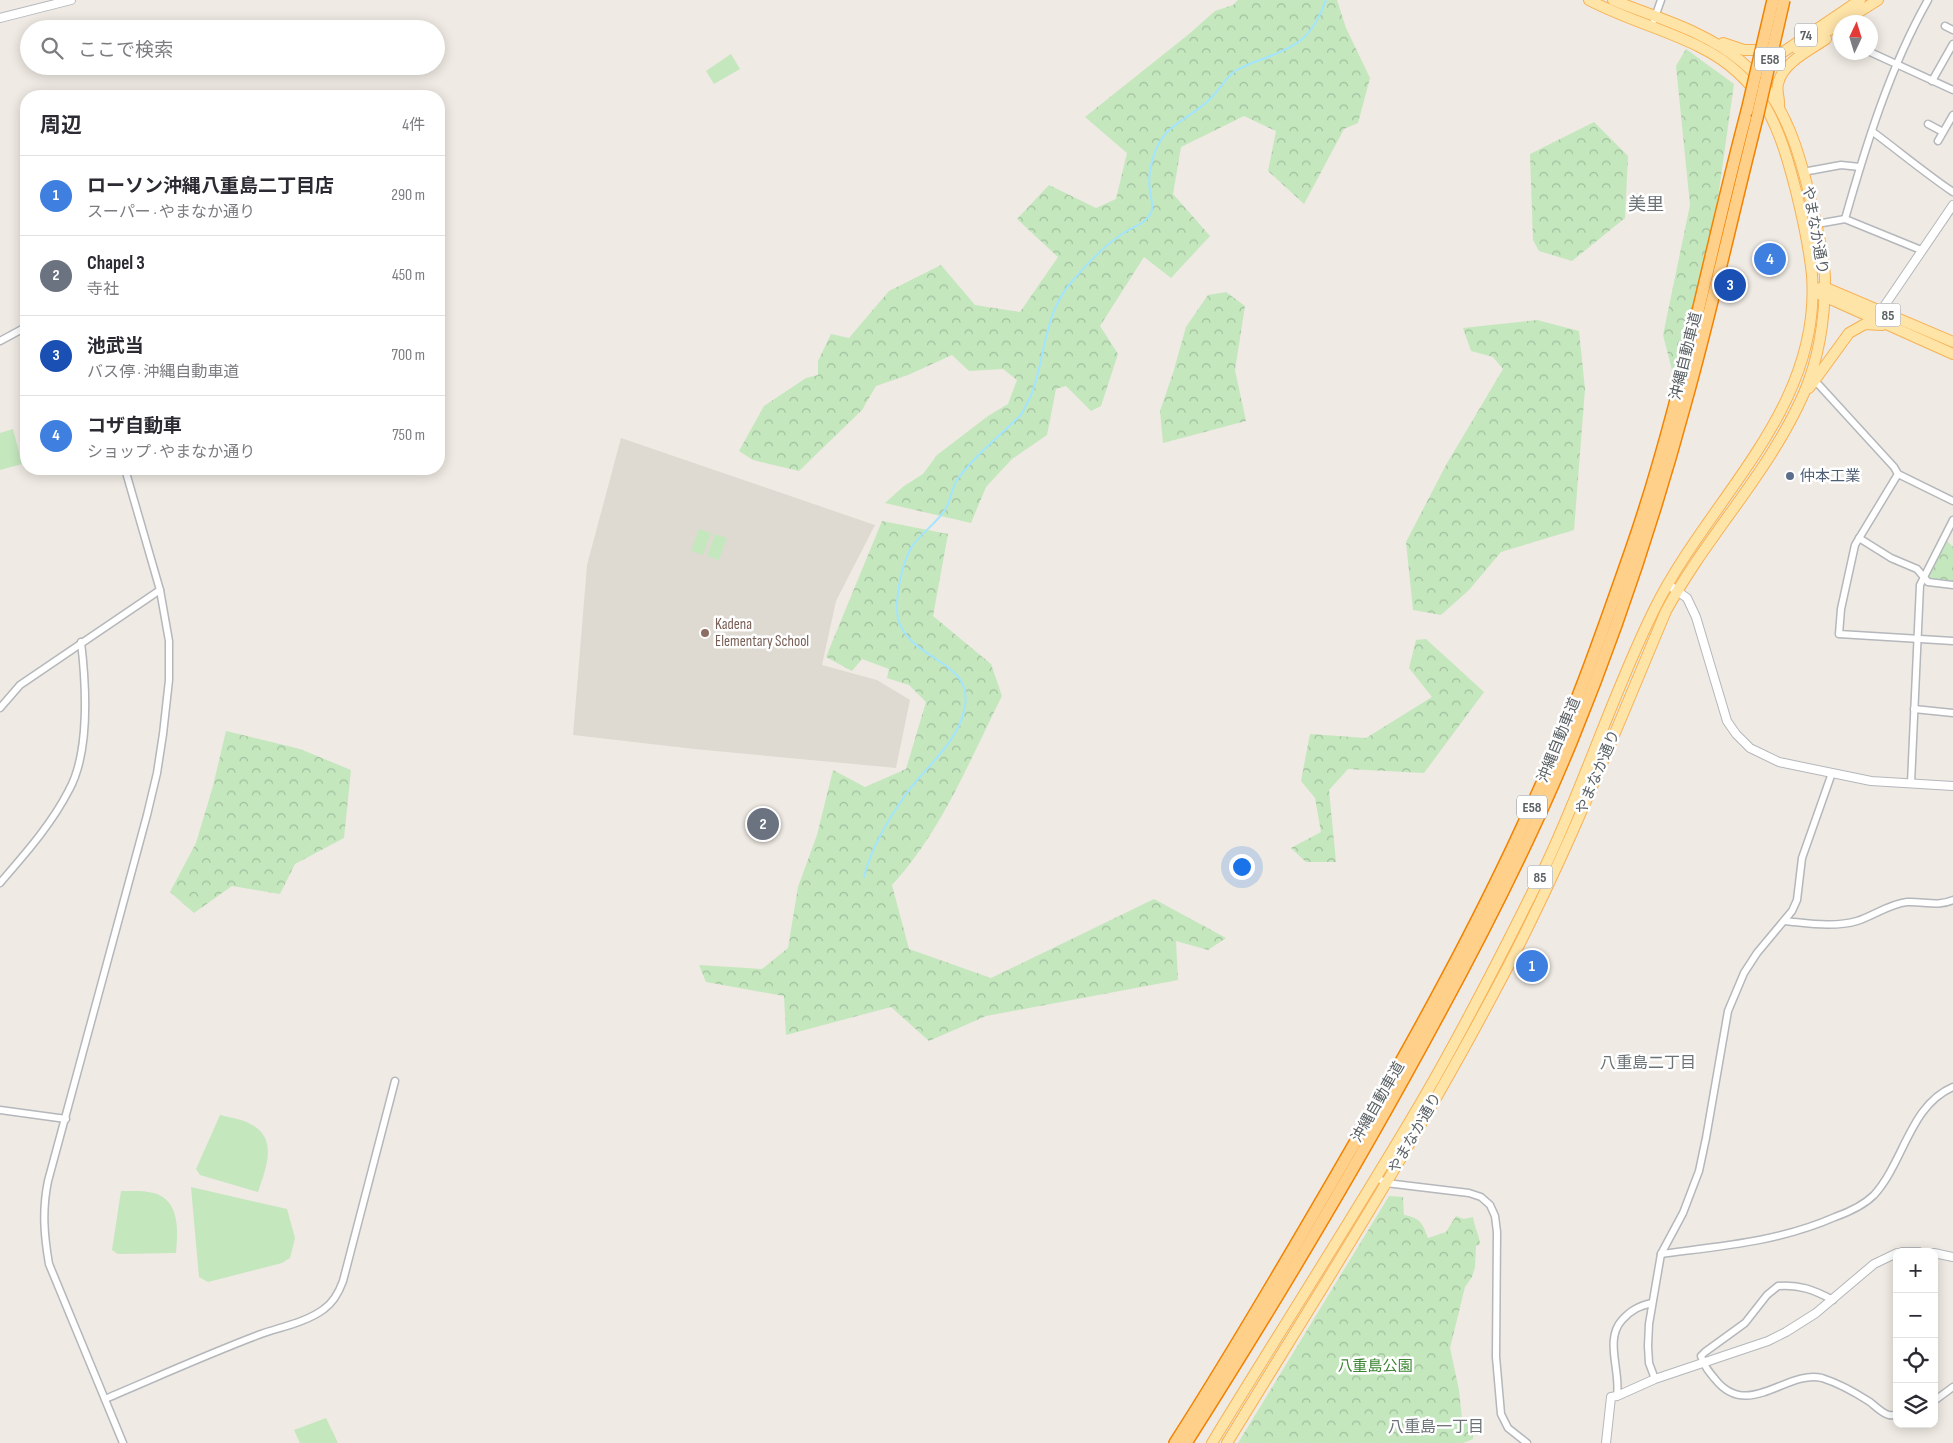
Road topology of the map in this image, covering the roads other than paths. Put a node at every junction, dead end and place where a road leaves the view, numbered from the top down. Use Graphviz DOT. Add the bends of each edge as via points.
graph roads {
  1 [pos="71,0"];
  2 [pos="1589,0"];
  3 [pos="1613,0"];
  4 [pos="1660,0"];
  5 [pos="1773,0"];
  6 [pos="1784,0"];
  7 [pos="1860,0"];
  8 [pos="1878,0"];
  9 [pos="1928,0"];
  10 [pos="1857,15"];
  11 [pos="1655,17"];
  12 [pos="0,18"];
  13 [pos="1945,26"];
  14 [pos="1651,28"];
  15 [pos="1953,30"];
  16 [pos="1833,31"];
  17 [pos="1833,33"];
  18 [pos="1804,37"];
  19 [pos="1712,41"];
  20 [pos="1953,44"];
  21 [pos="1878,56"];
  22 [pos="1897,64"];
  23 [pos="1755,74"];
  24 [pos="1746,81"];
  25 [pos="1932,81"];
  26 [pos="1953,90"];
  27 [pos="1779,108"];
  28 [pos="1752,114"];
  29 [pos="1953,115"];
  30 [pos="1928,124"];
  31 [pos="1872,132"];
  32 [pos="1943,132"];
  33 [pos="1938,141"];
  34 [pos="1860,167"];
  35 [pos="1804,172"];
  36 [pos="1953,192"];
  37 [pos="1953,205"];
  38 [pos="1845,219"];
  39 [pos="1817,224"];
  40 [pos="1922,250"];
  41 [pos="1812,289"];
  42 [pos="1824,292"];
  43 [pos="1884,314"];
  44 [pos="1888,326"];
  45 [pos="20,330"];
  46 [pos="0,341"];
  47 [pos="1953,342"];
  48 [pos="1953,354"];
  49 [pos="1814,382"];
  50 [pos="1804,393"];
  51 [pos="1898,474"];
  52 [pos="127,475"];
  53 [pos="1953,501"];
  54 [pos="1953,520"];
  55 [pos="1859,538"];
  56 [pos="1924,578"];
  57 [pos="1668,584"];
  58 [pos="1953,585"];
  59 [pos="160,590"];
  60 [pos="1677,591"];
  61 [pos="1917,638"];
  62 [pos="1953,641"];
  63 [pos="81,642"];
  64 [pos="0,708"];
  65 [pos="1914,709"];
  66 [pos="1953,712"];
  67 [pos="1832,774"];
  68 [pos="1911,783"];
  69 [pos="1953,786"];
  70 [pos="1545,867"];
  71 [pos="1555,873"];
  72 [pos="0,883"];
  73 [pos="1953,900"];
  74 [pos="1784,921"];
  75 [pos="395,1081"];
  76 [pos="1953,1087"];
  77 [pos="0,1110"];
  78 [pos="66,1119"];
  79 [pos="1376,1177"];
  80 [pos="1386,1183"];
  81 [pos="1661,1254"];
  82 [pos="1938,1254"];
  83 [pos="1893,1255"];
  84 [pos="1953,1257"];
  85 [pos="1833,1300"];
  86 [pos="1652,1303"];
  87 [pos="1703,1363"];
  88 [pos="1655,1379"];
  89 [pos="1953,1387"];
  90 [pos="1617,1396"];
  91 [pos="1938,1397"];
  92 [pos="105,1399"];
  93 [pos="1893,1414"];
  94 [pos="123,1443"];
  95 [pos="1175,1443"];
  96 [pos="1186,1443"];
  97 [pos="1212,1443"];
  98 [pos="1227,1443"];
  99 [pos="1527,1443"];
  100 [pos="1606,1443"];
  1 -- 12 [label="street"];
  2 -- 14 [label="main road, やまなか通り"];
  3 -- 11 [label="main road"];
  4 -- 11 [label="street"];
  5 -- 28 [label="highway, 沖縄自動車道 / E58, bridge"];
  6 -- 28 [label="highway, 沖縄自動車道 / E58, bridge"];
  7 -- 18 [label="main road, 74"];
  8 -- 10 [label="main road, 74"];
  9 -- 22 [label="street" via="1912,27"];
  11 -- 14 [label="street"];
  11 -- 19 [label="main road"];
  13 -- 15 [label="street"];
  14 -- 24 [label="main road, やまなか通り" via="1700,46"];
  16 -- 23 [label="main road, 74"];
  17 -- 27 [label="main road" via="1785,70 1778,82"];
  18 -- 19 [label="main road" via="1766,51 1744,50"];
  18 -- 23 [label="main road, 74"];
  19 -- 23 [label="main road, やまなか通り"];
  20 -- 25 [label="street"];
  21 -- 22 [label="street"];
  22 -- 25 [label="street"];
  22 -- 31 [label="street"];
  23 -- 24 [label="main road, 74"];
  23 -- 27 [label="main road, やまなか通り / 85"];
  24 -- 41 [label="main road, やまなか通り / 85" via="1769,111 1783,145 1803,220"];
  25 -- 26 [label="street"];
  27 -- 35 [label="main road, やまなか通り / 85"];
  28 -- 95 [label="highway, 沖縄自動車道 / E58" via="1725,194 1666,438 1632,546 1563,735 1534,803 1459,954 1391,1080"];
  28 -- 96 [label="highway, 沖縄自動車道 / E58" via="1686,401 1641,549 1600,668 1547,799 1506,887 1401,1086 1304,1254"];
  29 -- 32 [label="street"];
  30 -- 32 [label="street"];
  31 -- 34 [label="street"];
  31 -- 36 [label="street"];
  32 -- 33 [label="street"];
  34 -- 35 [label="street" via="1841,165"];
  34 -- 38 [label="street"];
  35 -- 39 [label="main road, やまなか通り / 85"];
  37 -- 40 [label="street"];
  38 -- 39 [label="street"];
  38 -- 40 [label="street"];
  39 -- 42 [label="main road, やまなか通り / 85"];
  40 -- 43 [label="street" via="1885,305"];
  41 -- 42 [label="main road"];
  41 -- 57 [label="main road, やまなか通り / 85" via="1806,345 1789,398 1760,448 1692,544"];
  42 -- 43 [label="main road, 85"];
  42 -- 44 [label="main road, 85"];
  42 -- 50 [label="main road, やまなか通り / 85" via="1818,348"];
  43 -- 47 [label="main road, 85"];
  44 -- 48 [label="main road, 85"];
  44 -- 49 [label="main road" via="1865,324 1849,333"];
  45 -- 46 [label="street"];
  49 -- 50 [label="main road"];
  49 -- 51 [label="street"];
  50 -- 60 [label="main road, やまなか通り / 85" via="1776,447"];
  51 -- 53 [label="street"];
  51 -- 55 [label="street"];
  52 -- 59 [label="street"];
  54 -- 56 [label="street"];
  55 -- 56 [label="street" via="1891,558 1917,569"];
  55 -- 61 [label="street" via="1852,556 1839,634"];
  56 -- 58 [label="street" via="1928,582"];
  56 -- 61 [label="street" via="1920,585"];
  57 -- 60 [label="street"];
  57 -- 70 [label="main road, やまなか通り / 85" via="1630,664"];
  59 -- 63 [label="street"];
  59 -- 78 [label="street" via="169,641 169,680 157,773"];
  60 -- 67 [label="street" via="1688,598 1696,617 1720,702 1736,734 1762,755"];
  60 -- 71 [label="main road, やまなか通り / 85"];
  61 -- 62 [label="street"];
  61 -- 65 [label="street"];
  63 -- 64 [label="street" via="20,685"];
  63 -- 72 [label="street" via="85,680 83,731 70,789 39,838"];
  65 -- 66 [label="street"];
  65 -- 68 [label="street"];
  67 -- 68 [label="street" via="1871,781"];
  67 -- 74 [label="street" via="1802,858 1797,900"];
  68 -- 69 [label="street"];
  70 -- 71 [label="main road"];
  70 -- 79 [label="main road, やまなか通り / 85" via="1486,984"];
  71 -- 80 [label="main road, やまなか通り / 85" via="1496,991"];
  73 -- 74 [label="street" via="1936,904 1907,902 1840,925"];
  74 -- 81 [label="street" via="1757,953 1733,997 1699,1171 1683,1213"];
  75 -- 92 [label="street" via="343,1281 331,1303 301,1320"];
  76 -- 81 [label="street" via="1934,1097 1921,1113 1889,1175 1873,1195 1854,1209 1812,1227 1769,1239"];
  77 -- 78 [label="street"];
  78 -- 92 [label="street" via="45,1198 45,1240 49,1264"];
  79 -- 80 [label="street"];
  79 -- 97 [label="main road, やまなか通り / 85"];
  80 -- 98 [label="main road, やまなか通り / 85"];
  80 -- 99 [label="street" via="1469,1193 1493,1208 1497,1232 1496,1357 1501,1414 1508,1428"];
  81 -- 86 [label="street"];
  82 -- 84 [label="street"];
  83 -- 85 [label="street" via="1874,1264"];
  85 -- 87 [label="street" via="1786,1332"];
  85 -- 87 [label="street" via="1813,1289 1778,1286 1745,1323 1701,1356"];
  86 -- 88 [label="street" via="1648,1346 1649,1363"];
  86 -- 90 [label="street" via="1635,1308 1616,1326"];
  87 -- 88 [label="street"];
  87 -- 93 [label="street" via="1720,1386 1732,1393 1769,1392 1803,1378 1816,1377"];
  88 -- 90 [label="street"];
  89 -- 91 [label="street"];
  90 -- 100 [label="street" via="1610,1397"];
  92 -- 94 [label="street"];
}
